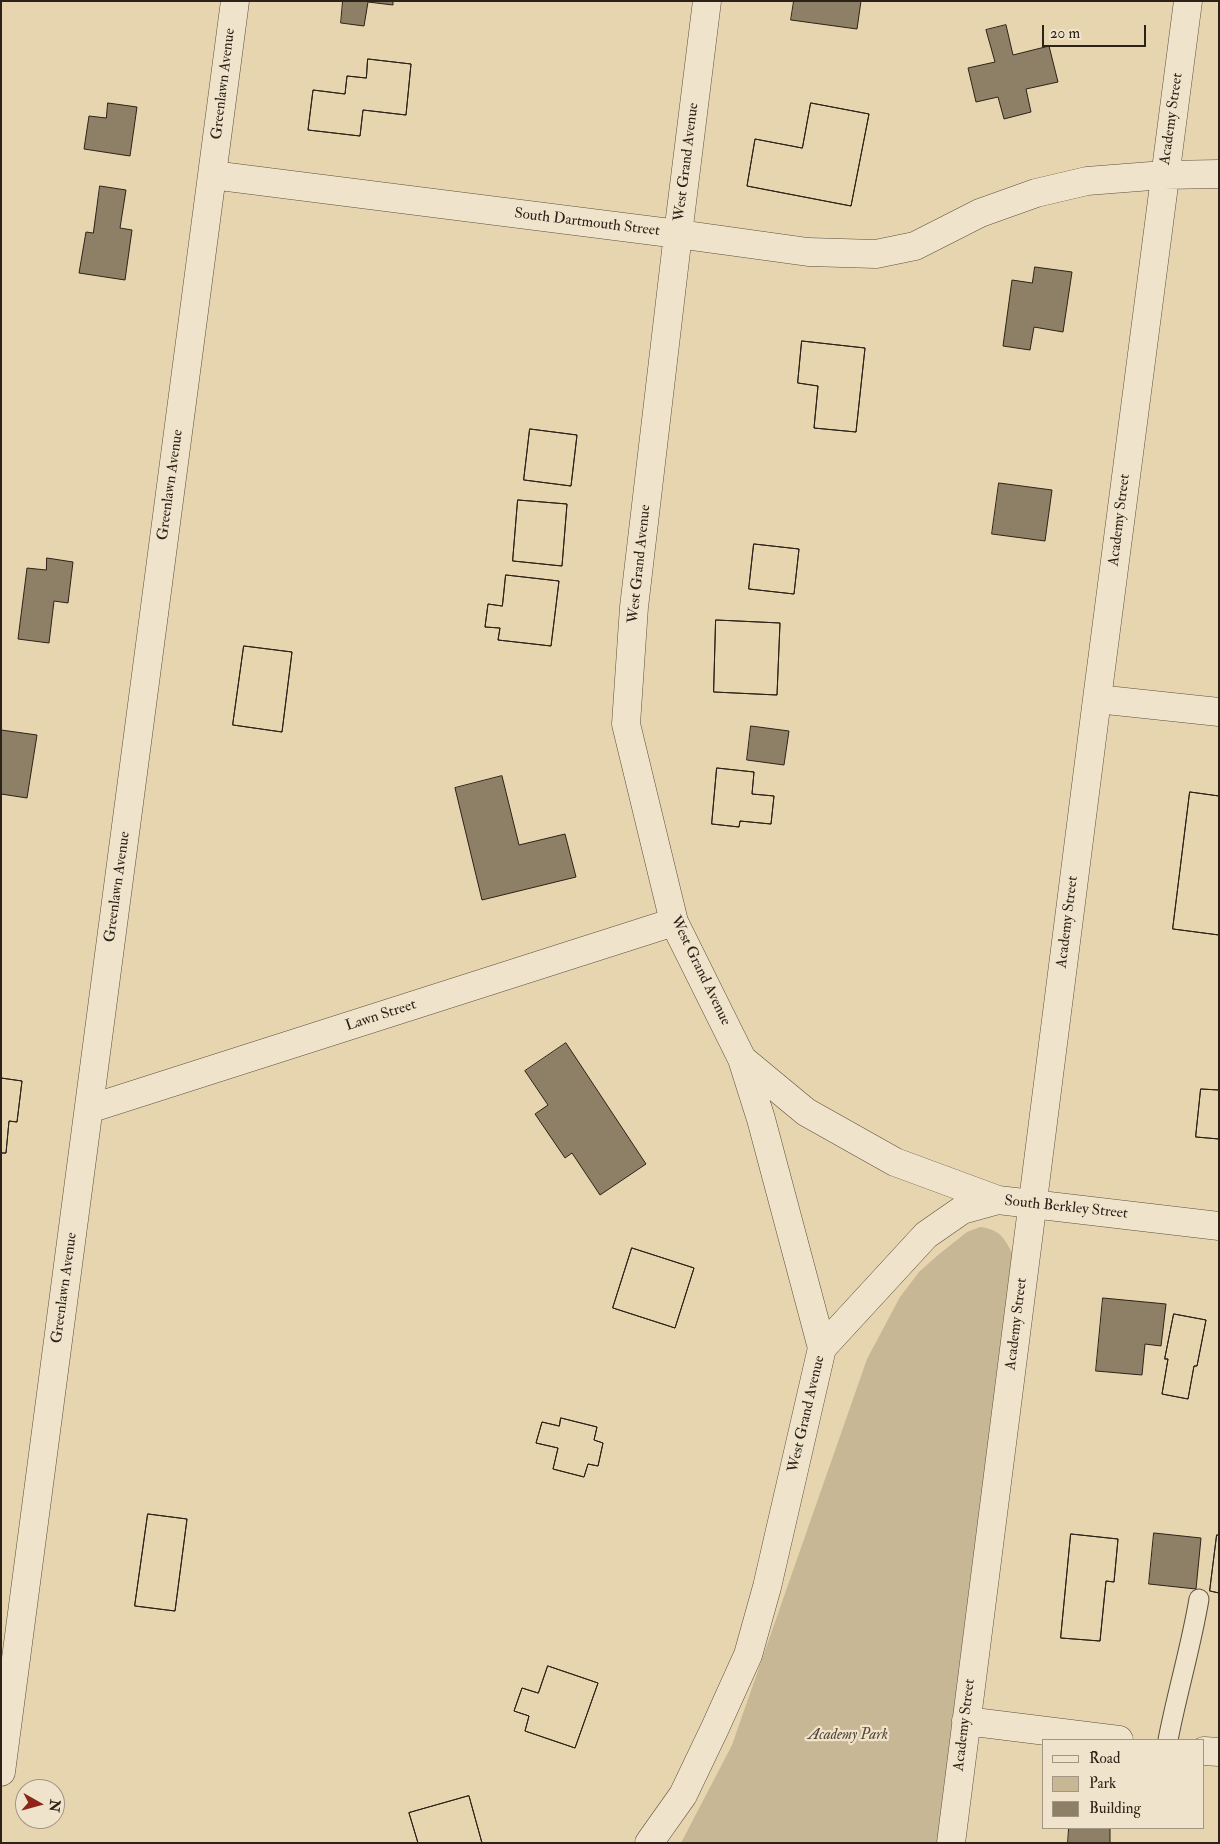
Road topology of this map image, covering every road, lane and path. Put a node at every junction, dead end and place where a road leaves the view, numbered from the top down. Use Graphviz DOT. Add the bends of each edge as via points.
graph roads {
  1 [pos="235,1"];
  2 [pos="707,1"];
  3 [pos="1188,1"];
  4 [pos="1219,174"];
  5 [pos="1164,175"];
  6 [pos="212,176"];
  7 [pos="678,234"];
  8 [pos="1096,699"];
  9 [pos="1219,712"];
  10 [pos="674,922"];
  11 [pos="742,1060"];
  12 [pos="89,1109"];
  13 [pos="998,1200"];
  14 [pos="1033,1204"];
  15 [pos="1219,1226"];
  16 [pos="822,1348"];
  17 [pos="1199,1599"];
  18 [pos="966,1721"];
  19 [pos="1112,1739"];
  20 [pos="1168,1739"];
  21 [pos="1205,1751"];
  22 [pos="1219,1752"];
  23 [pos="1,1772"];
  24 [pos="648,1843"];
  25 [pos="951,1843"];
  1 -- 6 [label="street, Greenlawn Avenue"];
  2 -- 7 [label="street, West Grand Avenue"];
  3 -- 5 [label="street, Academy Street"];
  4 -- 5 [label="street, South Dartmouth Street"];
  5 -- 7 [label="street, South Dartmouth Street" via="1086,181 1036,193 980,213 915,246 876,254 808,252"];
  5 -- 8 [label="street, Academy Street"];
  6 -- 7 [label="street, South Dartmouth Street"];
  6 -- 12 [label="street, Greenlawn Avenue"];
  7 -- 10 [label="street, West Grand Avenue" via="634,607 626,724"];
  8 -- 9 [label="street"];
  8 -- 14 [label="street, Academy Street"];
  10 -- 11 [label="street, West Grand Avenue"];
  10 -- 12 [label="street, Lawn Street"];
  11 -- 13 [label="street" via="806,1112 895,1162"];
  11 -- 16 [label="street, West Grand Avenue" via="761,1119"];
  12 -- 23 [label="street, Greenlawn Avenue"];
  13 -- 14 [label="street, South Berkley Street"];
  13 -- 16 [label="street, South Berkley Street" via="962,1210 926,1235"];
  14 -- 15 [label="street, South Berkley Street"];
  14 -- 18 [label="street, Academy Street"];
  16 -- 24 [label="street, West Grand Avenue" via="768,1586 748,1655 683,1795"];
  17 -- 20 [label="lane"];
  18 -- 19 [label="street"];
  18 -- 25 [label="street, Academy Street"];
  21 -- 22 [label="street"];
}
